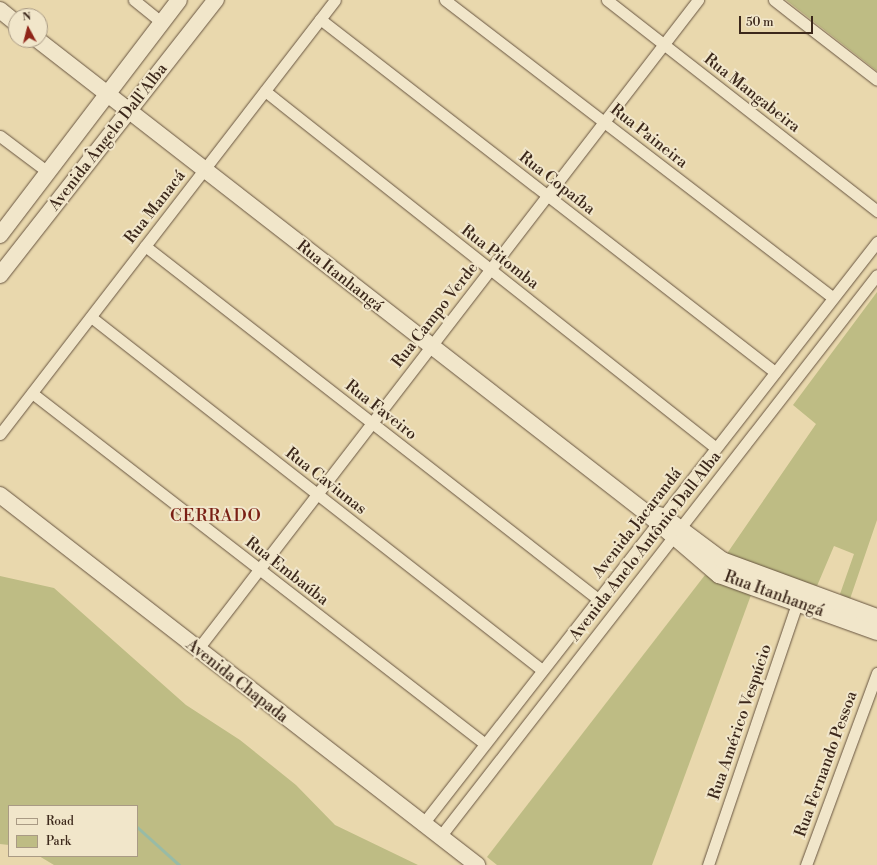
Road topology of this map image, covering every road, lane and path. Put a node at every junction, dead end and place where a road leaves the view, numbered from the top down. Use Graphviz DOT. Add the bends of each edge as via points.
graph roads {
  1 [pos="134,0"];
  2 [pos="179,0"];
  3 [pos="216,0"];
  4 [pos="335,0"];
  5 [pos="445,0"];
  6 [pos="607,0"];
  7 [pos="698,0"];
  8 [pos="774,0"];
  9 [pos="320,19"];
  10 [pos="161,22"];
  11 [pos="664,44"];
  12 [pos="48,48"];
  13 [pos="877,80"];
  14 [pos="265,91"];
  15 [pos="107,96"];
  16 [pos="129,111"];
  17 [pos="604,122"];
  18 [pos="0,136"];
  19 [pos="204,169"];
  20 [pos="48,172"];
  21 [pos="547,196"];
  22 [pos="877,211"];
  23 [pos="0,235"];
  24 [pos="877,242"];
  25 [pos="145,246"];
  26 [pos="490,269"];
  27 [pos="0,275"];
  28 [pos="877,275"];
  29 [pos="833,298"];
  30 [pos="90,317"];
  31 [pos="430,347"];
  32 [pos="775,372"];
  33 [pos="32,393"];
  34 [pos="372,423"];
  35 [pos="0,434"];
  36 [pos="716,448"];
  37 [pos="317,494"];
  38 [pos="0,495"];
  39 [pos="659,520"];
  40 [pos="676,534"];
  41 [pos="259,569"];
  42 [pos="800,595"];
  43 [pos="598,599"];
  44 [pos="877,617"];
  45 [pos="877,632"];
  46 [pos="197,650"];
  47 [pos="542,670"];
  48 [pos="877,674"];
  49 [pos="485,744"];
  50 [pos="475,756"];
  51 [pos="494,766"];
  52 [pos="422,824"];
  53 [pos="439,838"];
  54 [pos="477,865"];
  55 [pos="708,865"];
  56 [pos="806,865"];
  1 -- 10 [label="street"];
  2 -- 10 [label="street, Avenida Ângelo Dall'Alba"];
  3 -- 16 [label="street, Avenida Ângelo Dall'Alba"];
  4 -- 9 [label="street, Rua Manacá"];
  5 -- 17 [label="street, Rua Paineira"];
  6 -- 11 [label="street, Rua Mangabeira"];
  7 -- 11 [label="street, Rua Campo Verde"];
  8 -- 13 [label="street"];
  9 -- 14 [label="street, Rua Manacá"];
  9 -- 21 [label="street, Rua Copaíba"];
  10 -- 15 [label="street, Avenida Ângelo Dall'Alba"];
  11 -- 17 [label="street, Rua Campo Verde"];
  11 -- 22 [label="street, Rua Mangabeira"];
  12 -- 15 [label="street, Rua Itanhangá"];
  14 -- 19 [label="street, Rua Manacá"];
  14 -- 26 [label="street, Rua Pitomba"];
  15 -- 16 [label="street, Rua Itanhangá"];
  15 -- 20 [label="street, Avenida Ângelo Dall'Alba"];
  16 -- 19 [label="street, Rua Itanhangá"];
  16 -- 27 [label="street, Avenida Ângelo Dall'Alba"];
  17 -- 21 [label="street, Rua Campo Verde"];
  17 -- 29 [label="street, Rua Paineira"];
  18 -- 20 [label="street"];
  19 -- 25 [label="street, Rua Manacá"];
  19 -- 31 [label="street, Rua Itanhangá"];
  20 -- 23 [label="street, Avenida Ângelo Dall'Alba"];
  21 -- 26 [label="street, Rua Campo Verde"];
  21 -- 32 [label="street, Rua Copaíba"];
  24 -- 29 [label="street, Avenida Jacarandá"];
  25 -- 30 [label="street, Rua Manacá"];
  25 -- 34 [label="street, Rua Faveiro"];
  26 -- 31 [label="street, Rua Campo Verde"];
  26 -- 36 [label="street, Rua Pitomba"];
  28 -- 40 [label="street, Avenida Anelo Antônio Dall Alba"];
  29 -- 32 [label="street, Avenida Jacarandá"];
  30 -- 33 [label="street, Rua Manacá"];
  30 -- 37 [label="street, Rua Caviunas"];
  31 -- 34 [label="street, Rua Campo Verde"];
  31 -- 39 [label="street, Rua Itanhangá"];
  32 -- 36 [label="street, Avenida Jacarandá"];
  33 -- 35 [label="street, Rua Manacá"];
  33 -- 41 [label="street, Rua Embaúba"];
  34 -- 37 [label="street, Rua Campo Verde"];
  34 -- 43 [label="street, Rua Faveiro"];
  36 -- 39 [label="street, Avenida Jacarandá"];
  37 -- 41 [label="street, Rua Campo Verde"];
  37 -- 47 [label="street, Rua Caviunas"];
  38 -- 46 [label="street, Avenida Chapada"];
  39 -- 40 [label="street, Rua Itanhangá"];
  39 -- 43 [label="street, Avenida Jacarandá"];
  40 -- 42 [label="street, Rua Itanhangá" via="719,575"];
  40 -- 51 [label="street, Avenida Anelo Antônio Dall Alba"];
  41 -- 46 [label="street, Rua Campo Verde"];
  41 -- 49 [label="street, Rua Embaúba"];
  42 -- 44 [label="street, Rua Itanhangá"];
  42 -- 45 [label="street, Rua Itanhangá"];
  42 -- 55 [label="street, Rua Américo Vespúcio"];
  43 -- 47 [label="street, Avenida Jacarandá"];
  46 -- 52 [label="street, Avenida Chapada"];
  47 -- 49 [label="street, Avenida Jacarandá"];
  48 -- 56 [label="street, Rua Fernando Pessoa"];
  49 -- 50 [label="street, Avenida Jacarandá"];
  50 -- 51 [label="street" via="482,765"];
  50 -- 52 [label="street, Avenida Jacarandá"];
  51 -- 53 [label="street, Avenida Anelo Antônio Dall Alba"];
  52 -- 53 [label="street, Avenida Chapada"];
  53 -- 54 [label="street, Avenida Chapada"];
}
